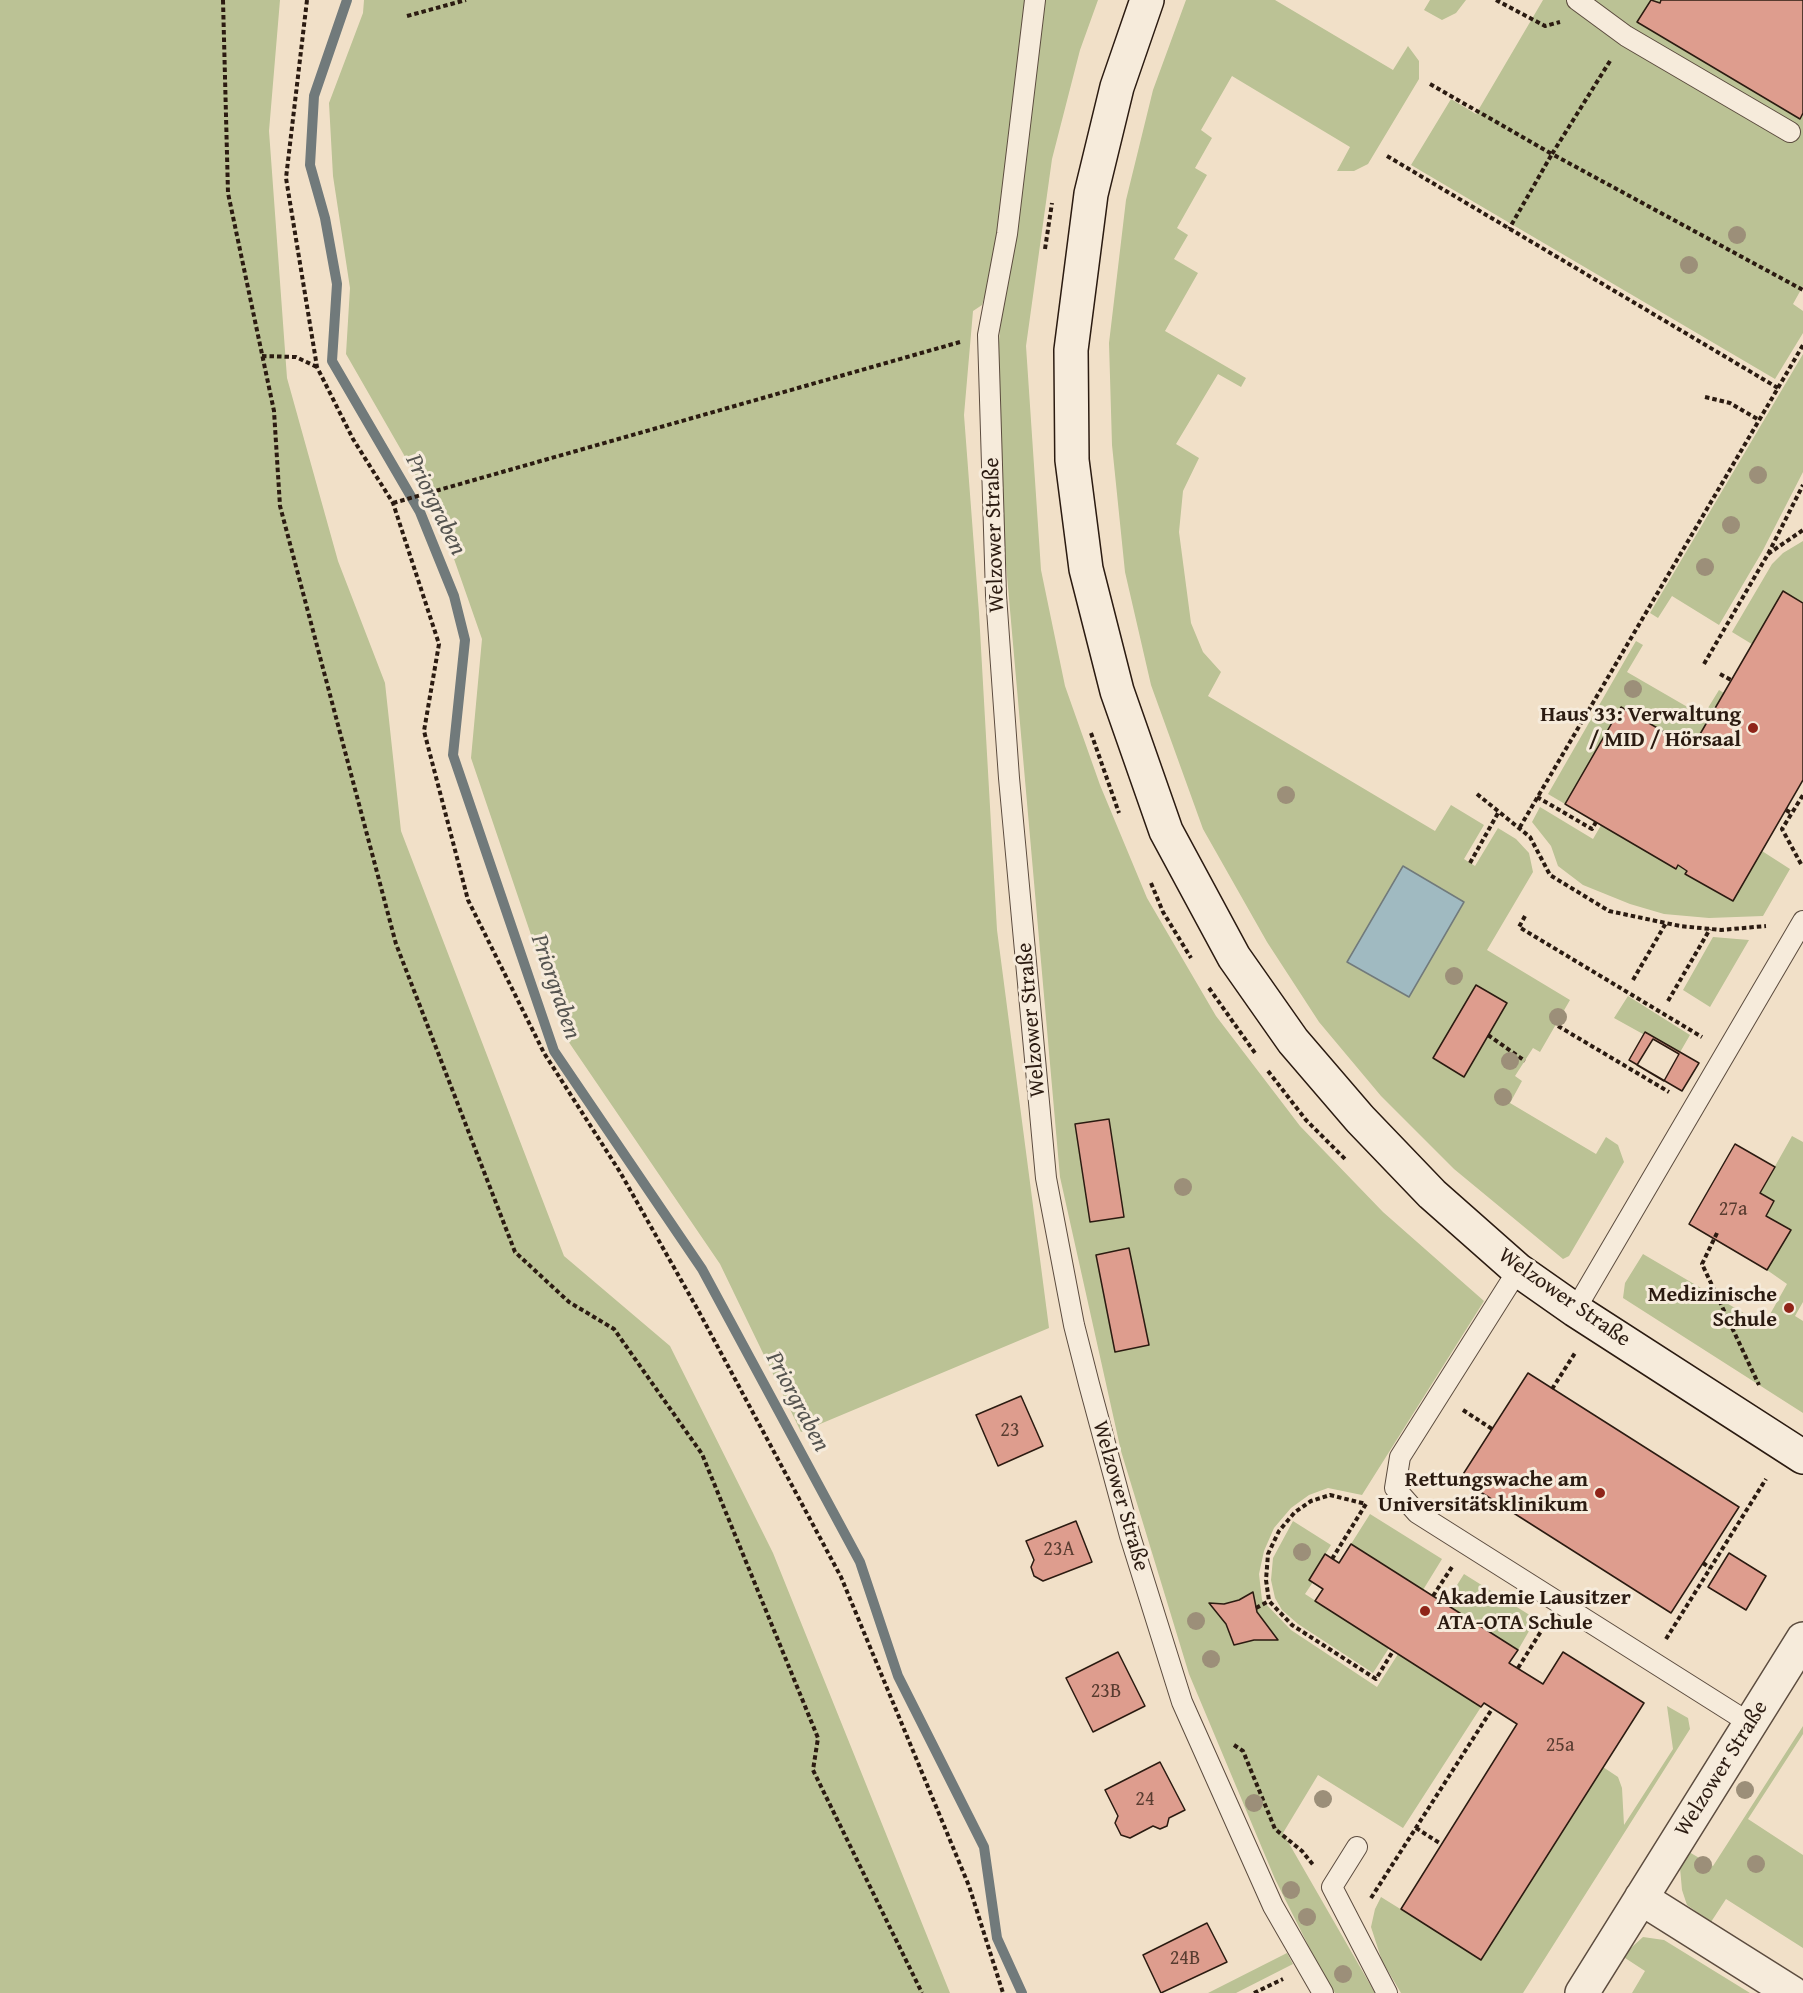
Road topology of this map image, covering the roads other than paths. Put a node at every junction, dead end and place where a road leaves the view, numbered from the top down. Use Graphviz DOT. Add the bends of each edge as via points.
graph roads {
  1 [pos="1035,0"];
  2 [pos="1147,0"];
  3 [pos="1578,1"];
  4 [pos="1790,132"];
  5 [pos="1801,930"];
  6 [pos="1518,1270"];
  7 [pos="1575,1310"];
  8 [pos="1803,1457"];
  9 [pos="1803,1639"];
  10 [pos="1750,1724"];
  11 [pos="1357,1847"];
  12 [pos="1641,1898"];
  13 [pos="1323,1993"];
  14 [pos="1387,1993"];
  15 [pos="1582,1993"];
  16 [pos="1792,1993"];
  1 -- 13 [label="lane, Welzower Straße" via="1007,234 988,334 997,617 1046,1178 1089,1384 1130,1536 1184,1707 1273,1906"];
  2 -- 6 [label="street, Welzower Straße" via="1117,87 1091,194 1071,350 1072,460 1086,569 1117,691 1166,831 1234,957 1293,1041 1360,1119 1432,1194"];
  3 -- 4 [label="lane" via="1626,36"];
  5 -- 7 [label="lane"];
  6 -- 7 [label="street, Welzower Straße"];
  6 -- 10 [label="lane" via="1400,1457 1395,1488 1417,1513"];
  7 -- 8 [label="street, Welzower Straße"];
  9 -- 10 [label="street, Welzower Straße"];
  10 -- 12 [label="street, Welzower Straße"];
  11 -- 14 [label="lane" via="1332,1887"];
  12 -- 15 [label="street, Welzower Straße"];
  12 -- 16 [label="street"];
}
